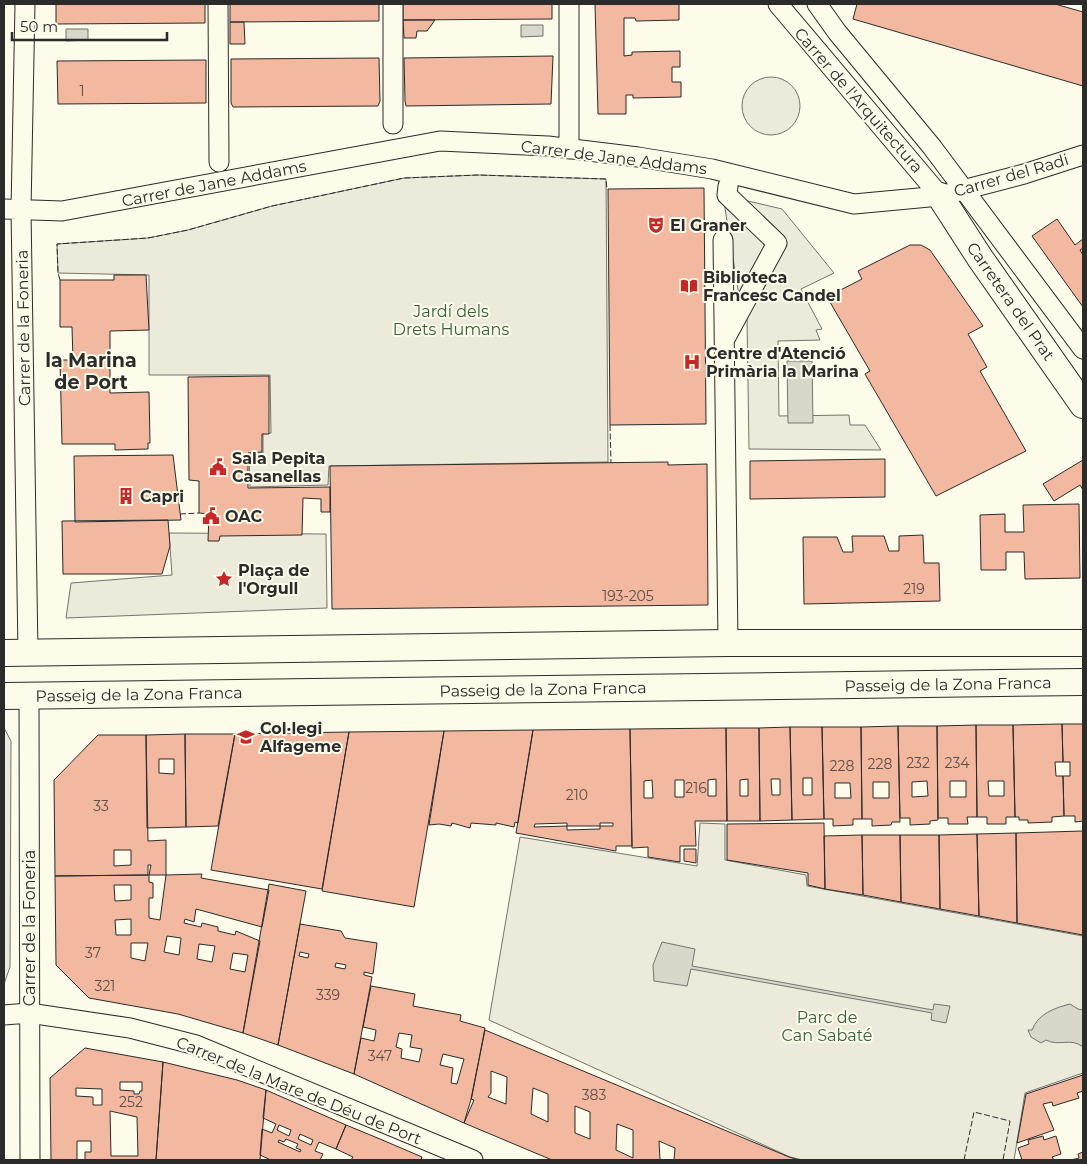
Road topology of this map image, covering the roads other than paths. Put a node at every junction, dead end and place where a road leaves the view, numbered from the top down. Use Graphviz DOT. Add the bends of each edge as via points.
graph roads {
  1 [pos="25,4"];
  2 [pos="218,4"];
  3 [pos="393,4"];
  4 [pos="569,4"];
  5 [pos="778,4"];
  6 [pos="817,4"];
  7 [pos="393,124"];
  8 [pos="569,148"];
  9 [pos="1083,155"];
  10 [pos="219,162"];
  11 [pos="728,186"];
  12 [pos="951,193"];
  13 [pos="12,210"];
  14 [pos="723,240"];
  15 [pos="725,338"];
  16 [pos="1083,349"];
  17 [pos="1083,405"];
  18 [pos="728,643"];
  19 [pos="1083,643"];
  20 [pos="16,652"];
  21 [pos="1083,682"];
  22 [pos="16,696"];
  23 [pos="29,1013"];
  24 [pos="4,1015"];
  25 [pos="30,1160"];
  26 [pos="473,1160"];
  1 -- 13 [label="street, Carrer de la Foneria"];
  2 -- 10 [label="street"];
  3 -- 7 [label="street"];
  4 -- 8 [label="street"];
  5 -- 12 [label="street, Carrer de l'Arquitectura"];
  6 -- 12 [label="street, Carrer de l'Arquitectura"];
  8 -- 12 [label="street, Carrer de Jane Addams" via="712,169 854,204"];
  8 -- 13 [label="street, Carrer de Jane Addams" via="440,141 62,212"];
  9 -- 12 [label="street, Carrer del Radi"];
  11 -- 15 [label="street" via="727,195 777,243"];
  12 -- 16 [label="street, Carretera del Prat" via="1020,263"];
  12 -- 17 [label="main road, Carretera del Prat" via="980,258"];
  13 -- 20 [label="street, Carrer de la Foneria"];
  14 -- 15 [label="street"];
  15 -- 18 [label="street"];
  18 -- 19 [label="main road"];
  18 -- 20 [label="main road"];
  20 -- 22 [label="main road"];
  21 -- 22 [label="main road, Passeig de la Zona Franca"];
  22 -- 23 [label="street, Carrer de la Foneria"];
  23 -- 24 [label="street, Carrer de la Mare de Déu de Port"];
  23 -- 25 [label="street, Carrer de la Foneria"];
  23 -- 26 [label="street, Carrer de la Mare de Déu de Port" via="130,1028 196,1045"];
}
